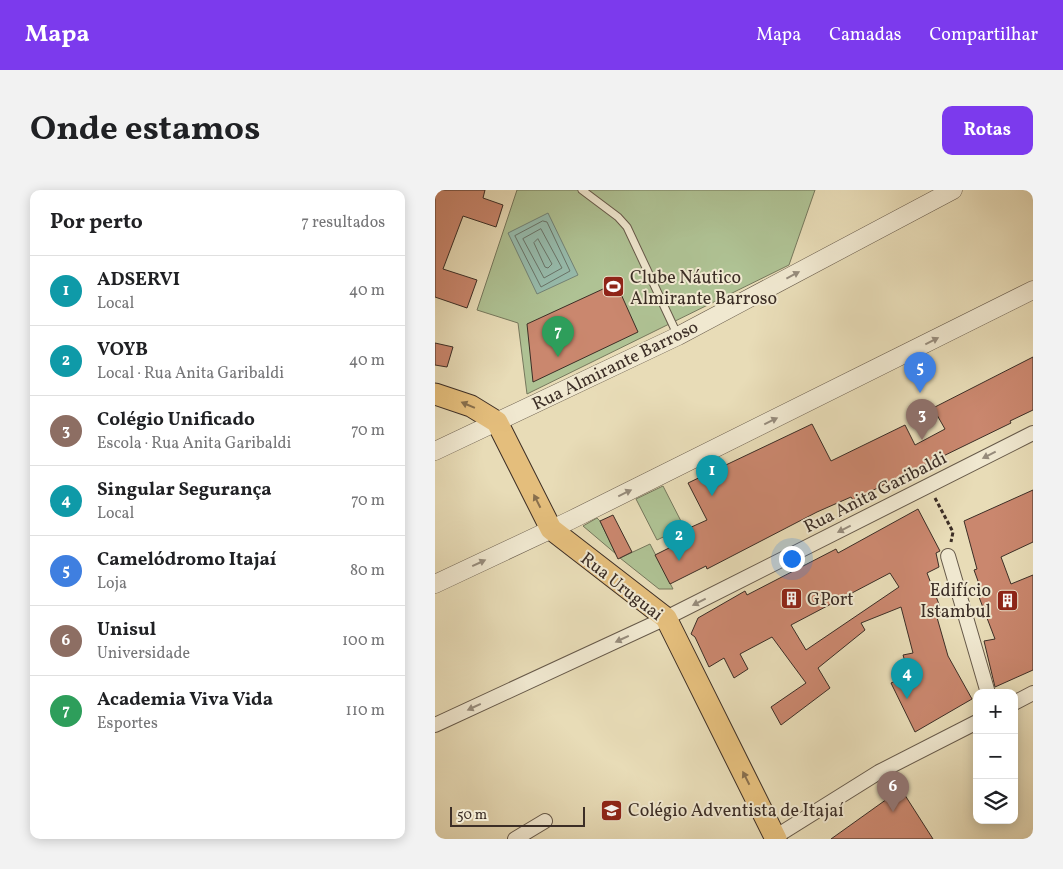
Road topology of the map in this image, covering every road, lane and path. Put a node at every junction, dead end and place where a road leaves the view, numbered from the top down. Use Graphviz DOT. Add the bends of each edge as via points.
graph roads {
  1 [pos="582,190"];
  2 [pos="953,190"];
  3 [pos="1033,290"];
  4 [pos="678,336"];
  5 [pos="435,394"];
  6 [pos="497,422"];
  7 [pos="1033,433"];
  8 [pos="435,451"];
  9 [pos="928,486"];
  10 [pos="551,529"];
  11 [pos="948,556"];
  12 [pos="435,584"];
  13 [pos="666,618"];
  14 [pos="987,689"];
  15 [pos="1033,693"];
  16 [pos="1018,701"];
  17 [pos="973,724"];
  18 [pos="435,725"];
  19 [pos="545,822"];
  20 [pos="776,838"];
  21 [pos="515,839"];
  1 -- 4 [label="lane" via="627,227"];
  4 -- 2 [label="street, Rua Almirante Barroso, one-way"];
  10 -- 3 [label="street, one-way"];
  4 -- 6 [label="street, Rua Almirante Barroso"];
  6 -- 5 [label="main road, one-way" via="471,406"];
  6 -- 8 [label="street, Rua Almirante Barroso"];
  10 -- 6 [label="main road, Rua Uruguai, one-way"];
  7 -- 9 [label="street, Rua Anita Garibaldi, one-way"];
  9 -- 11 [label="path" via="953,532"];
  9 -- 13 [label="street, Rua Anita Garibaldi, one-way"];
  12 -- 10 [label="street, one-way"];
  10 -- 13 [label="main road, Rua Uruguai"];
  11 -- 14 [label="street"];
  13 -- 18 [label="street, Rua Anita Garibaldi, one-way"];
  20 -- 13 [label="main road, Rua Uruguai, one-way"];
  15 -- 16 [label="street"];
  17 -- 20 [label="street" via="879,772"];
  19 -- 21 [label="street"];
}
